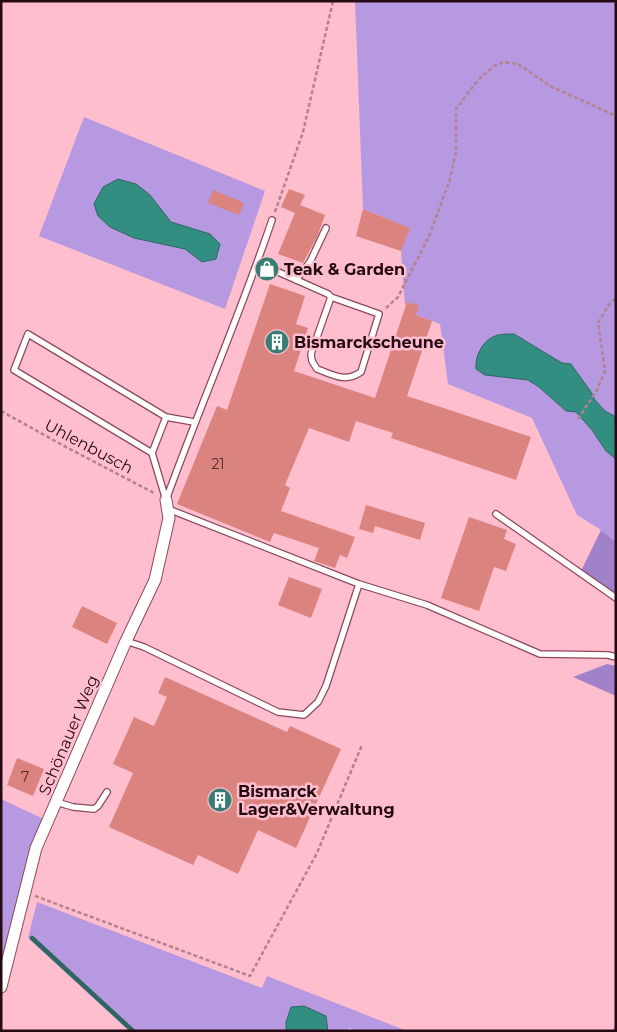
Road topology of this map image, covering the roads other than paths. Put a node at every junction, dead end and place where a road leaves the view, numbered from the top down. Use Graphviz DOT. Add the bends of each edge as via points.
graph roads {
  1 [pos="272,220"];
  2 [pos="326,228"];
  3 [pos="258,263"];
  4 [pos="296,280"];
  5 [pos="331,297"];
  6 [pos="166,417"];
  7 [pos="194,422"];
  8 [pos="152,453"];
  9 [pos="166,504"];
  10 [pos="496,514"];
  11 [pos="359,584"];
  12 [pos="616,598"];
  13 [pos="126,641"];
  14 [pos="616,657"];
  15 [pos="107,792"];
  16 [pos="56,802"];
  17 [pos="1,987"];
  1 -- 3 [label="lane"];
  2 -- 4 [label="lane" via="310,262"];
  3 -- 4 [label="lane"];
  3 -- 7 [label="lane"];
  4 -- 5 [label="lane"];
  5 -- 5 [label="lane" via="311,354 312,361 317,370 344,379 361,372 379,314"];
  6 -- 7 [label="lane"];
  6 -- 8 [label="lane"];
  6 -- 8 [label="lane" via="28,334 14,370"];
  7 -- 9 [label="lane"];
  8 -- 9 [label="lane"];
  9 -- 11 [label="lane"];
  9 -- 13 [label="street, Schönauer Weg" via="168,518 155,580"];
  10 -- 12 [label="lane"];
  11 -- 13 [label="lane" via="326,686 318,702 304,715 278,712 144,646"];
  11 -- 14 [label="lane" via="427,605 540,654"];
  13 -- 16 [label="street, Schönauer Weg"];
  15 -- 16 [label="lane" via="94,810"];
  16 -- 17 [label="street, Schönauer Weg" via="36,848"];
}
